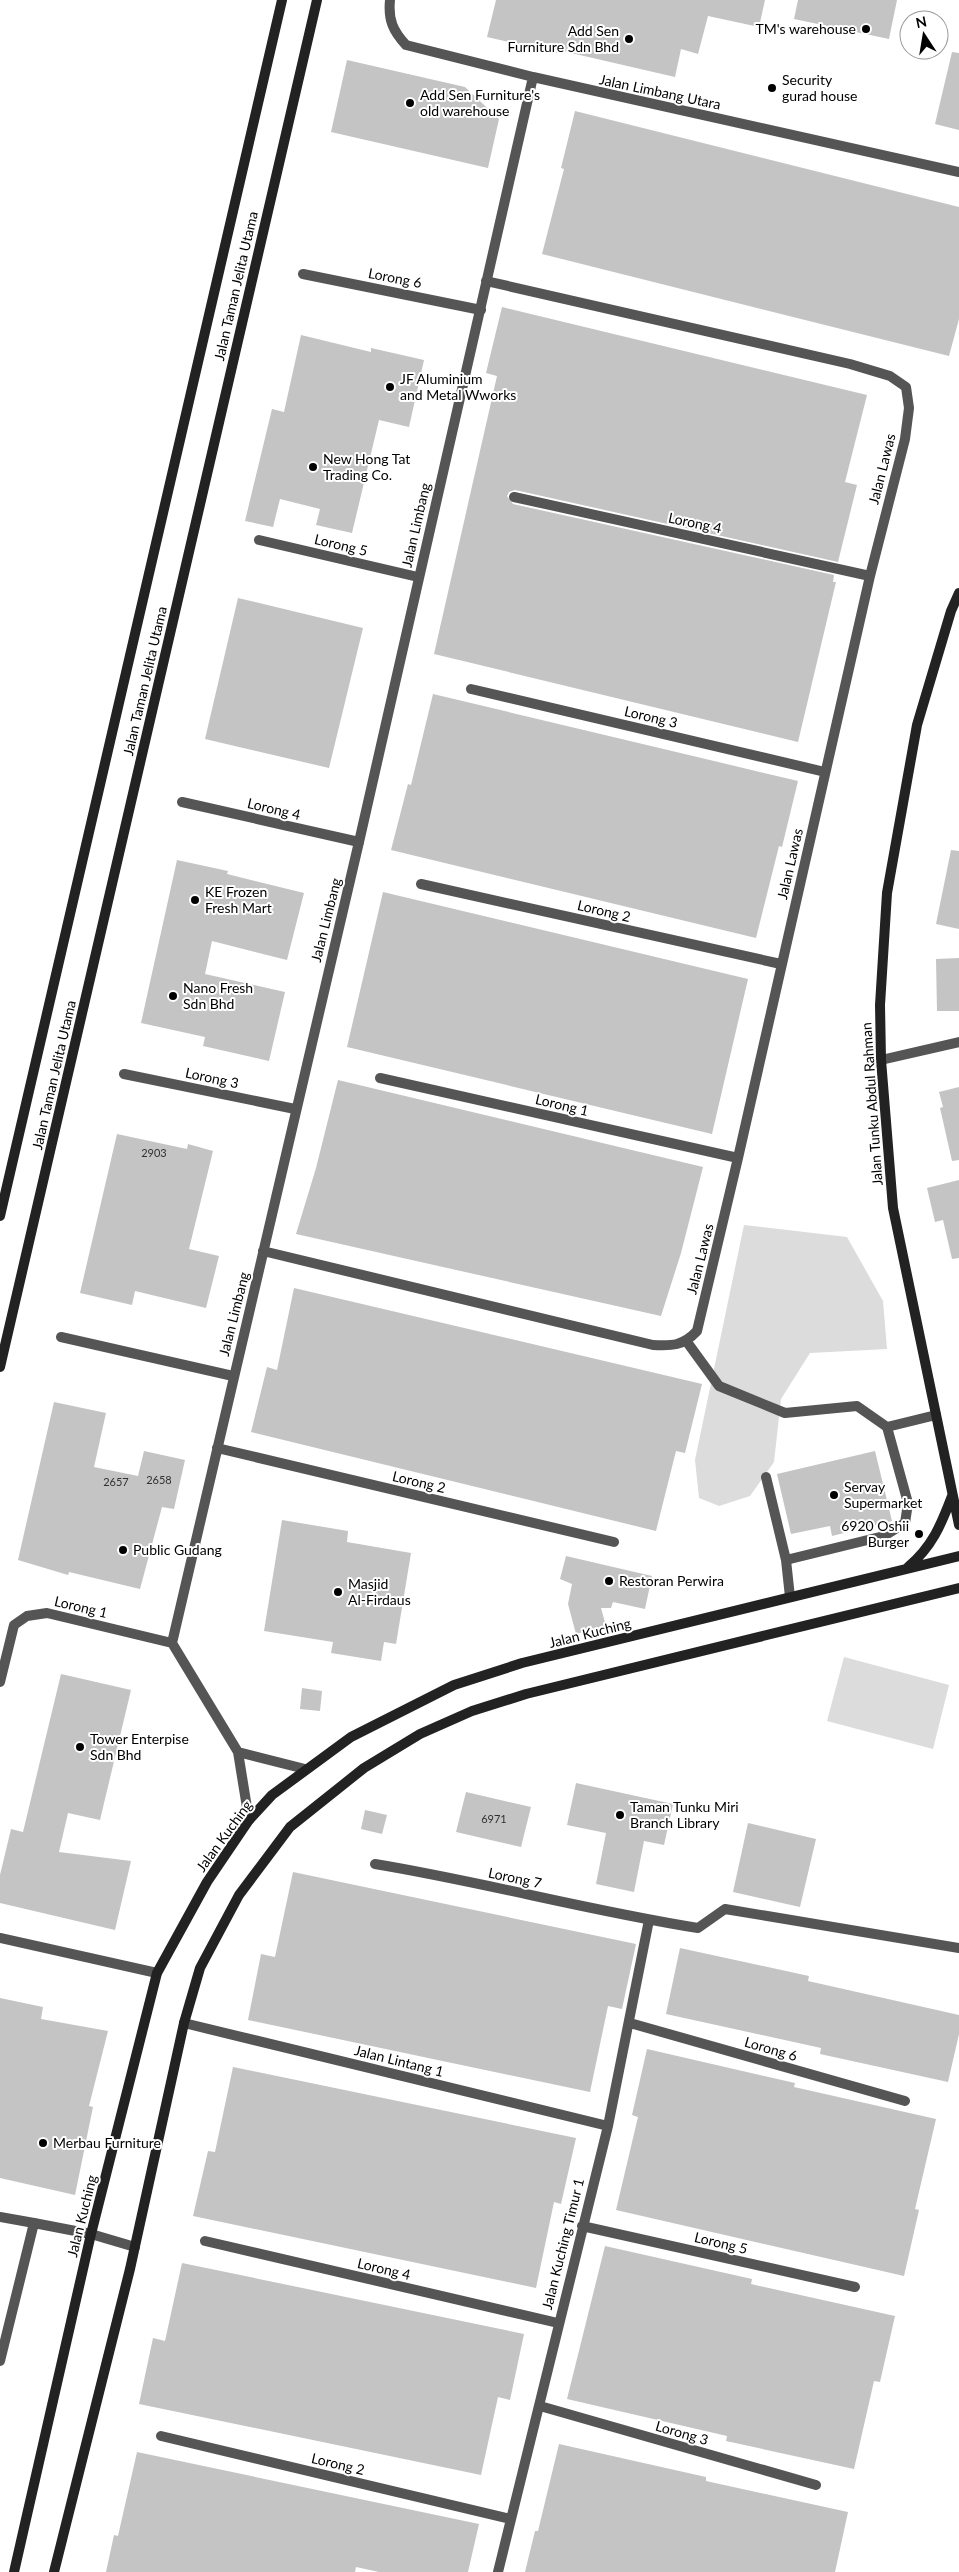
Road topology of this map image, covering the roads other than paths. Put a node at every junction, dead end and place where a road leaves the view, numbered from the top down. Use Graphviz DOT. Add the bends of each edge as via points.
graph roads {
  1 [pos="282,0"];
  2 [pos="317,0"];
  3 [pos="390,0"];
  4 [pos="533,78"];
  5 [pos="959,172"];
  6 [pos="303,274"];
  7 [pos="486,281"];
  8 [pos="481,310"];
  9 [pos="514,498"];
  10 [pos="259,540"];
  11 [pos="870,576"];
  12 [pos="418,577"];
  13 [pos="959,593"];
  14 [pos="471,689"];
  15 [pos="825,772"];
  16 [pos="182,802"];
  17 [pos="359,842"];
  18 [pos="421,884"];
  19 [pos="781,964"];
  20 [pos="959,1042"];
  21 [pos="881,1060"];
  22 [pos="124,1074"];
  23 [pos="380,1078"];
  24 [pos="295,1109"];
  25 [pos="738,1158"];
  26 [pos="0,1216"];
  27 [pos="263,1252"];
  28 [pos="62,1337"];
  29 [pos="687,1342"];
  30 [pos="0,1367"];
  31 [pos="233,1376"];
  32 [pos="936,1415"];
  33 [pos="887,1427"];
  34 [pos="218,1448"];
  35 [pos="766,1477"];
  36 [pos="956,1499"];
  37 [pos="959,1526"];
  38 [pos="614,1542"];
  39 [pos="959,1556"];
  40 [pos="786,1560"];
  41 [pos="906,1569"];
  42 [pos="959,1588"];
  43 [pos="790,1597"];
  44 [pos="172,1643"];
  45 [pos="0,1682"];
  46 [pos="238,1752"];
  47 [pos="306,1769"];
  48 [pos="249,1820"];
  49 [pos="375,1864"];
  50 [pos="649,1920"];
  51 [pos="0,1938"];
  52 [pos="959,1948"];
  53 [pos="157,1973"];
  54 [pos="184,2023"];
  55 [pos="630,2023"];
  56 [pos="905,2101"];
  57 [pos="608,2126"];
  58 [pos="0,2217"];
  59 [pos="34,2223"];
  60 [pos="582,2226"];
  61 [pos="91,2234"];
  62 [pos="205,2241"];
  63 [pos="135,2247"];
  64 [pos="854,2287"];
  65 [pos="558,2323"];
  66 [pos="0,2361"];
  67 [pos="540,2406"];
  68 [pos="160,2436"];
  69 [pos="816,2486"];
  70 [pos="510,2519"];
  71 [pos="14,2572"];
  72 [pos="54,2572"];
  73 [pos="498,2572"];
  1 -- 26 [label="street, Jalan Taman Jelita Utama"];
  2 -- 30 [label="street, Jalan Taman Jelita Utama"];
  3 -- 4 [label="street, Jalan Limbang Utara" via="388,15 395,32 406,45"];
  4 -- 5 [label="street, Jalan Limbang Utara"];
  4 -- 7 [label="street, Jalan Limbang"];
  6 -- 8 [label="street, Lorong 6"];
  7 -- 8 [label="street, Jalan Limbang"];
  7 -- 11 [label="street, Jalan Lawas" via="850,364 890,376 906,387 909,398 904,439"];
  8 -- 12 [label="street, Jalan Limbang"];
  9 -- 11 [label="street, Lorong 4"];
  10 -- 12 [label="street, Lorong 5"];
  11 -- 15 [label="street, Jalan Lawas"];
  12 -- 17 [label="street, Jalan Limbang"];
  13 -- 21 [label="street, Jalan Tunku Abdul Rahman" via="917,725 887,893 880,1005"];
  14 -- 15 [label="street, Lorong 3"];
  15 -- 19 [label="street, Jalan Lawas"];
  16 -- 17 [label="street, Lorong 4"];
  17 -- 24 [label="street, Jalan Limbang"];
  18 -- 19 [label="street, Lorong 2"];
  19 -- 25 [label="street, Jalan Lawas"];
  20 -- 21 [label="street"];
  21 -- 32 [label="street, Jalan Tunku Abdul Rahman" via="893,1208"];
  22 -- 24 [label="street, Lorong 3"];
  23 -- 25 [label="street, Lorong 1"];
  24 -- 27 [label="street, Jalan Limbang"];
  25 -- 29 [label="street, Jalan Lawas" via="697,1331"];
  27 -- 29 [label="street" via="653,1345 672,1346"];
  27 -- 31 [label="street, Jalan Limbang"];
  28 -- 31 [label="street"];
  29 -- 33 [label="street" via="719,1386 786,1413 857,1406"];
  31 -- 34 [label="street, Jalan Limbang"];
  32 -- 33 [label="street"];
  32 -- 36 [label="street, Jalan Tunku Abdul Rahman"];
  33 -- 40 [label="street" via="908,1504 905,1523 884,1536"];
  34 -- 38 [label="street, Lorong 2"];
  34 -- 44 [label="street, Jalan Limbang"];
  35 -- 40 [label="street"];
  36 -- 37 [label="street, Jalan Tunku Abdul Rahman"];
  36 -- 41 [label="street" via="936,1536"];
  39 -- 41 [label="street, Jalan Kuching"];
  40 -- 43 [label="street"];
  41 -- 43 [label="street, Jalan Kuching"];
  42 -- 54 [label="street" via="526,1694 472,1711 420,1734 364,1768 290,1827 239,1895 200,1968"];
  43 -- 47 [label="street, Jalan Kuching" via="522,1663 454,1685 350,1737"];
  44 -- 45 [label="street, Lorong 1" via="47,1613 27,1616 14,1626"];
  44 -- 46 [label="street"];
  46 -- 47 [label="street"];
  46 -- 48 [label="street"];
  47 -- 48 [label="street, Jalan Kuching" via="272,1795"];
  48 -- 53 [label="street, Jalan Kuching" via="207,1882"];
  49 -- 50 [label="street, Lorong 7"];
  50 -- 52 [label="street, Lorong 7" via="698,1928 724,1909"];
  50 -- 55 [label="street, Jalan Kuching Timur 1"];
  51 -- 53 [label="street"];
  53 -- 61 [label="street, Jalan Kuching"];
  54 -- 57 [label="street, Jalan Lintang 1"];
  54 -- 63 [label="street"];
  55 -- 56 [label="street, Lorong 6"];
  55 -- 57 [label="street, Jalan Kuching Timur 1"];
  57 -- 60 [label="street, Jalan Kuching Timur 1"];
  58 -- 59 [label="street"];
  59 -- 61 [label="street"];
  59 -- 66 [label="street"];
  60 -- 64 [label="street, Lorong 5"];
  60 -- 65 [label="street, Jalan Kuching Timur 1"];
  61 -- 63 [label="street"];
  61 -- 71 [label="street, Jalan Kuching"];
  62 -- 65 [label="street, Lorong 4"];
  63 -- 72 [label="street"];
  65 -- 67 [label="street, Jalan Kuching Timur 1"];
  67 -- 69 [label="street, Lorong 3"];
  67 -- 70 [label="street, Jalan Kuching Timur 1"];
  68 -- 70 [label="street, Lorong 2"];
  70 -- 73 [label="street, Jalan Kuching Timur 1"];
}
